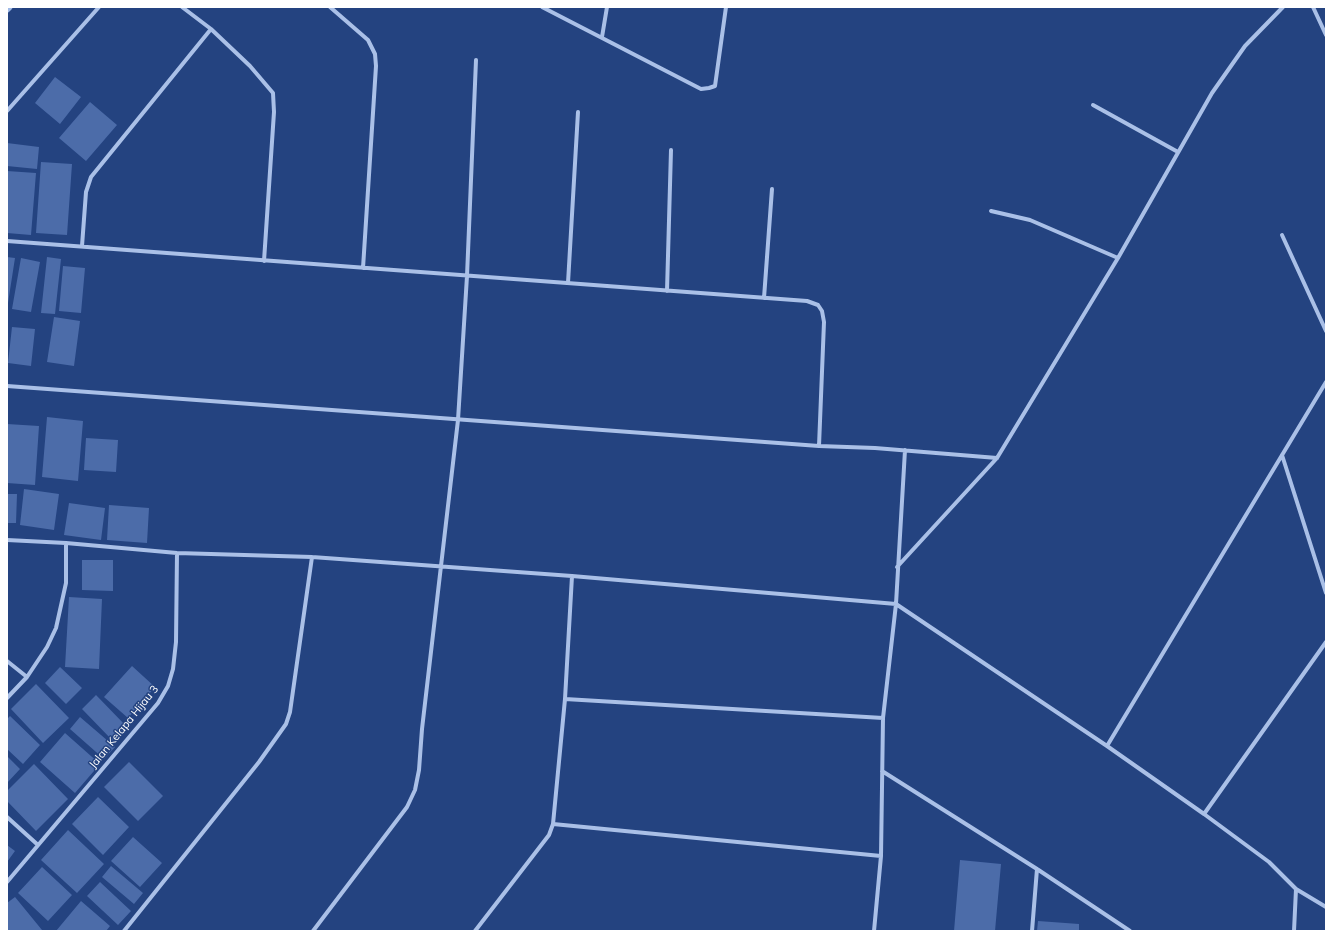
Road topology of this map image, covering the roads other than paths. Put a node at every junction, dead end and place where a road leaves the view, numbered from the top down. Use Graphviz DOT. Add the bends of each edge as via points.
graph roads {
  1 [pos="99,7"];
  2 [pos="182,7"];
  3 [pos="330,7"];
  4 [pos="542,7"];
  5 [pos="607,7"];
  6 [pos="726,7"];
  7 [pos="1283,7"];
  8 [pos="1313,7"];
  9 [pos="211,29"];
  10 [pos="1326,35"];
  11 [pos="602,37"];
  12 [pos="476,60"];
  13 [pos="1094,105"];
  14 [pos="7,111"];
  15 [pos="578,112"];
  16 [pos="671,150"];
  17 [pos="1178,152"];
  18 [pos="772,188"];
  19 [pos="992,212"];
  20 [pos="1282,235"];
  21 [pos="7,241"];
  22 [pos="82,246"];
  23 [pos="1118,258"];
  24 [pos="264,261"];
  25 [pos="363,268"];
  26 [pos="467,276"];
  27 [pos="568,283"];
  28 [pos="667,291"];
  29 [pos="764,298"];
  30 [pos="1326,331"];
  31 [pos="1326,382"];
  32 [pos="7,386"];
  33 [pos="458,420"];
  34 [pos="819,446"];
  35 [pos="905,450"];
  36 [pos="1282,455"];
  37 [pos="997,458"];
  38 [pos="7,540"];
  39 [pos="66,543"];
  40 [pos="177,553"];
  41 [pos="312,557"];
  42 [pos="441,567"];
  43 [pos="897,567"];
  44 [pos="572,576"];
  45 [pos="1326,593"];
  46 [pos="896,604"];
  47 [pos="1326,642"];
  48 [pos="7,661"];
  49 [pos="27,678"];
  50 [pos="7,698"];
  51 [pos="566,699"];
  52 [pos="882,718"];
  53 [pos="1107,746"];
  54 [pos="882,771"];
  55 [pos="1204,814"];
  56 [pos="7,817"];
  57 [pos="553,824"];
  58 [pos="38,845"];
  59 [pos="882,856"];
  60 [pos="1037,869"];
  61 [pos="7,882"];
  62 [pos="1296,888"];
  63 [pos="1326,907"];
  64 [pos="124,931"];
  65 [pos="313,931"];
  66 [pos="475,931"];
  67 [pos="874,931"];
  68 [pos="1032,931"];
  69 [pos="1130,931"];
  70 [pos="1294,931"];
  1 -- 14 [label="street"];
  2 -- 9 [label="street"];
  3 -- 25 [label="street" via="368,40 375,54"];
  4 -- 11 [label="street"];
  5 -- 11 [label="street"];
  6 -- 11 [label="street" via="715,86 709,88 701,89"];
  7 -- 17 [label="street" via="1245,46 1212,93"];
  8 -- 10 [label="street"];
  9 -- 22 [label="street" via="91,177 86,192"];
  9 -- 24 [label="street" via="250,66 272,93 274,112"];
  12 -- 26 [label="street"];
  13 -- 17 [label="street"];
  15 -- 27 [label="street"];
  16 -- 28 [label="street"];
  17 -- 23 [label="street"];
  18 -- 29 [label="street"];
  19 -- 23 [label="street" via="1030,220"];
  20 -- 30 [label="street"];
  21 -- 22 [label="street"];
  22 -- 24 [label="street"];
  23 -- 37 [label="street"];
  24 -- 25 [label="street"];
  25 -- 26 [label="street"];
  26 -- 27 [label="street"];
  26 -- 33 [label="street"];
  27 -- 28 [label="street"];
  28 -- 29 [label="street"];
  29 -- 34 [label="street" via="807,301 818,305 822,311 824,322"];
  31 -- 36 [label="street"];
  32 -- 33 [label="street"];
  33 -- 34 [label="street"];
  33 -- 42 [label="street"];
  34 -- 35 [label="street"];
  35 -- 37 [label="street"];
  35 -- 43 [label="street"];
  36 -- 45 [label="street"];
  36 -- 53 [label="street"];
  37 -- 43 [label="street"];
  38 -- 39 [label="street"];
  39 -- 40 [label="street"];
  39 -- 49 [label="street" via="66,583 56,628 48,647"];
  40 -- 41 [label="street"];
  40 -- 58 [label="street, Jalan Kelapa Hijau 3" via="176,642 168,686 158,703"];
  41 -- 42 [label="street"];
  41 -- 64 [label="street" via="290,712 286,724 259,762"];
  42 -- 44 [label="street"];
  42 -- 65 [label="street" via="415,790 394,826"];
  43 -- 46 [label="street"];
  44 -- 46 [label="street"];
  44 -- 51 [label="street"];
  46 -- 52 [label="street"];
  46 -- 53 [label="street"];
  47 -- 55 [label="street"];
  48 -- 49 [label="street"];
  49 -- 50 [label="street"];
  51 -- 52 [label="street"];
  51 -- 57 [label="street"];
  52 -- 54 [label="street"];
  53 -- 55 [label="street"];
  54 -- 59 [label="street"];
  54 -- 60 [label="street"];
  55 -- 62 [label="street" via="1269,862"];
  56 -- 58 [label="street"];
  57 -- 59 [label="street"];
  57 -- 66 [label="street" via="549,835"];
  58 -- 61 [label="street, Jalan Kelapa Hijau 3"];
  59 -- 67 [label="street"];
  60 -- 68 [label="street"];
  60 -- 69 [label="street"];
  62 -- 63 [label="street"];
  62 -- 70 [label="street"];
}
